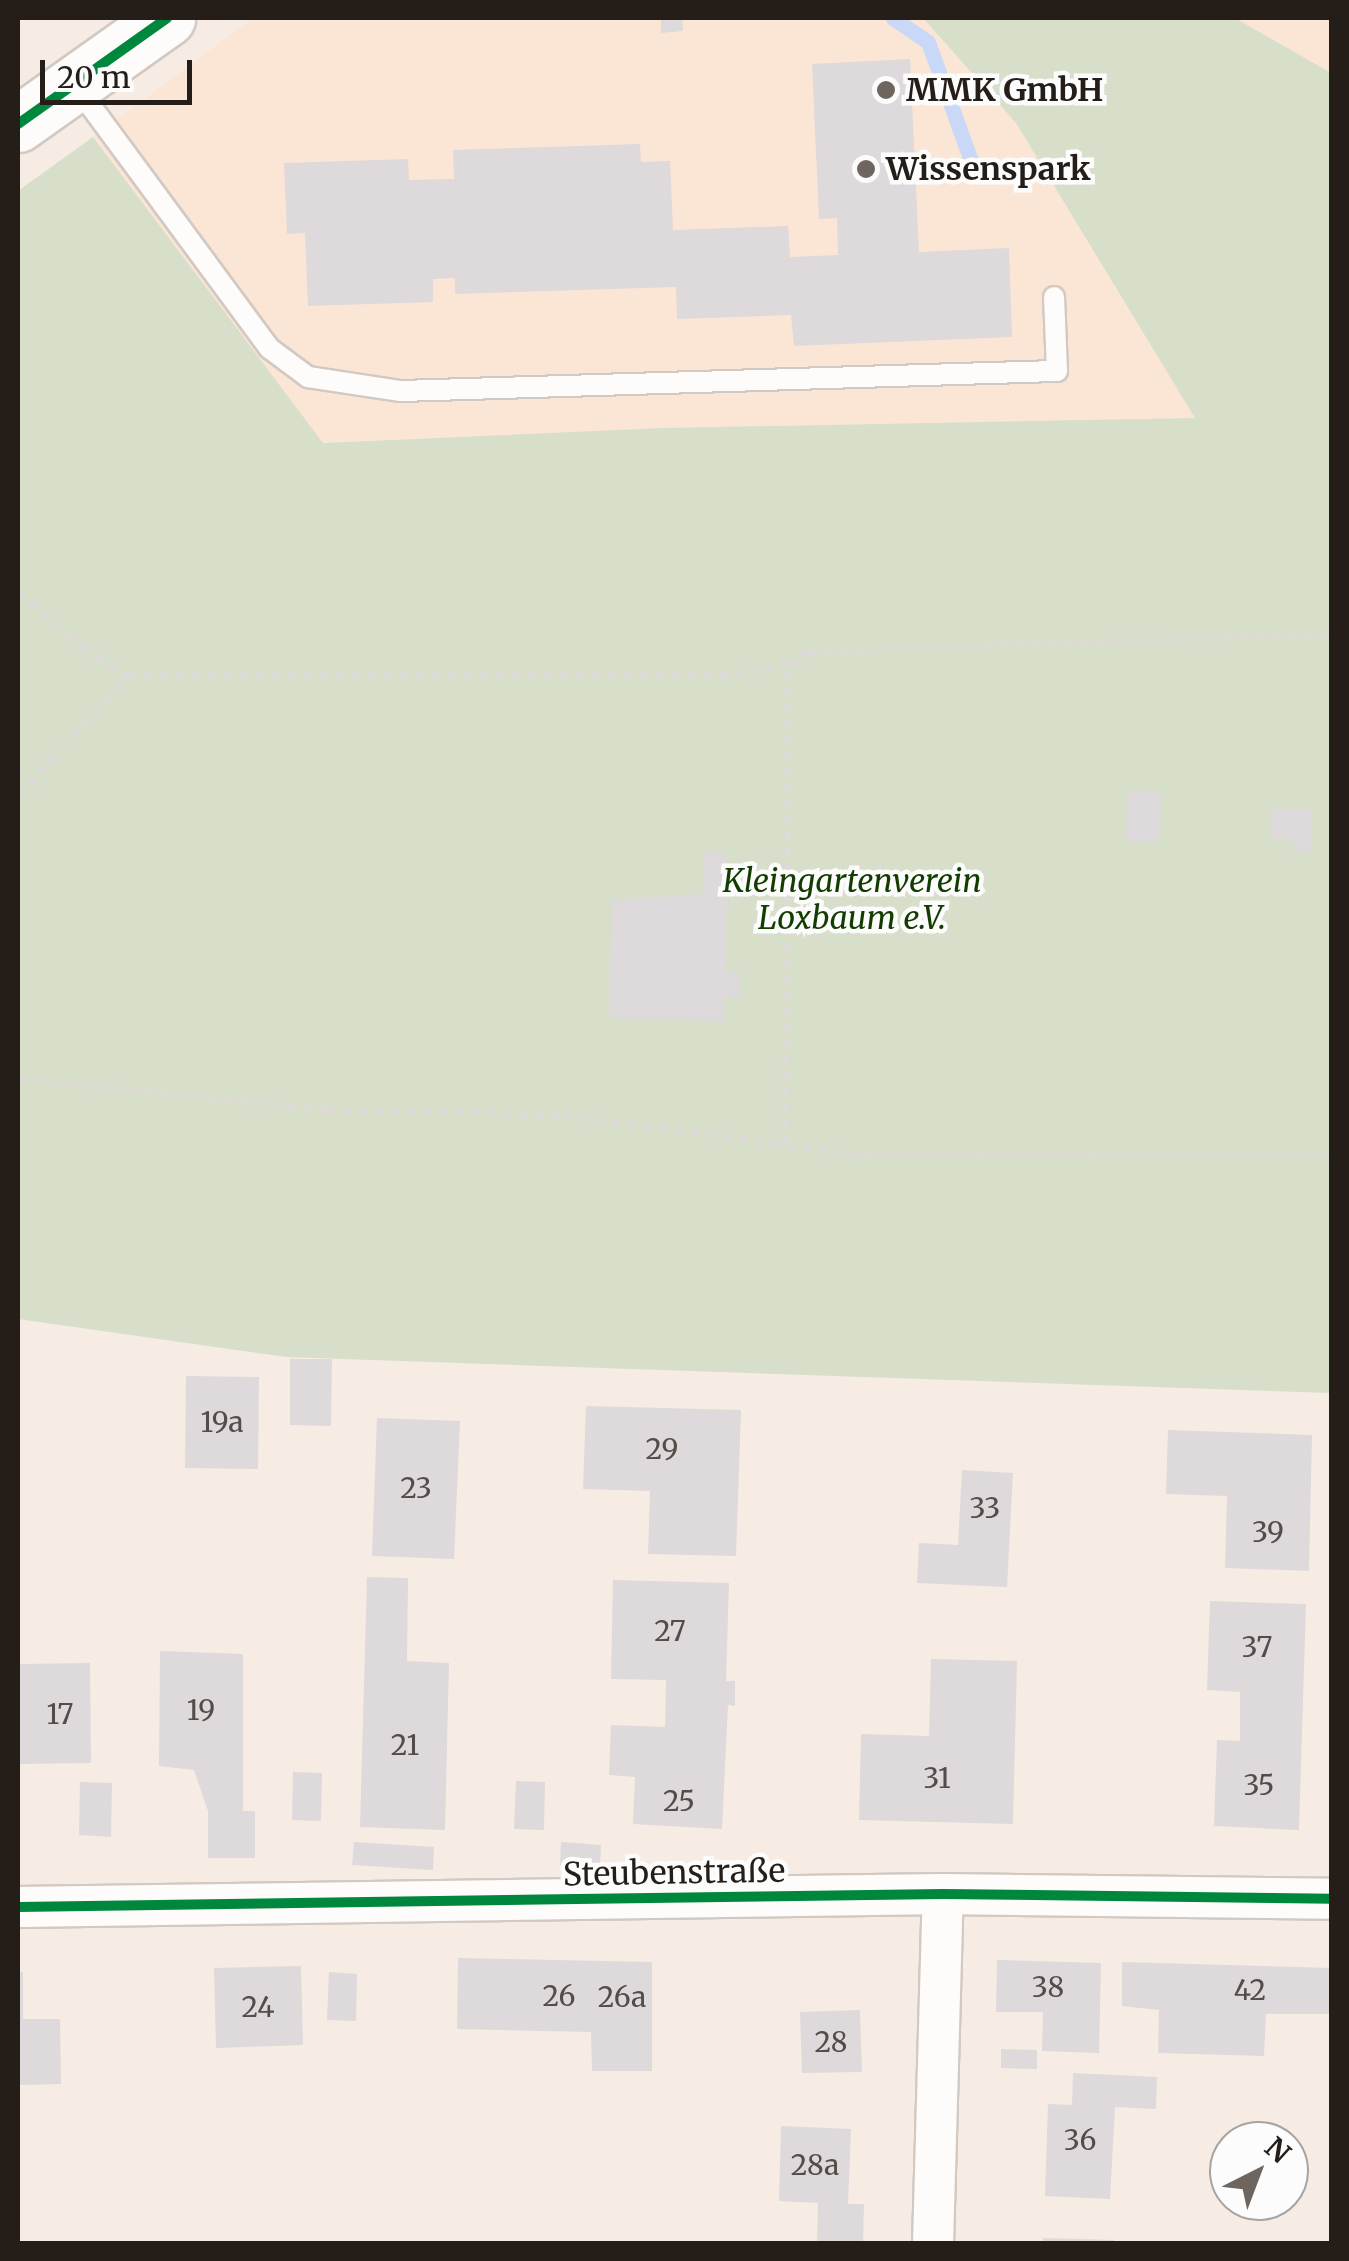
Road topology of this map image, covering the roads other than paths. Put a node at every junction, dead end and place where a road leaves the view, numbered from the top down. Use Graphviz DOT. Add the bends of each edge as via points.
graph roads {
  1 [pos="167,18"];
  2 [pos="73,82"];
  3 [pos="18,124"];
  4 [pos="1054,297"];
  5 [pos="943,1894"];
  6 [pos="1332,1898"];
  7 [pos="18,1907"];
  8 [pos="933,2244"];
  1 -- 2 [label="street"];
  2 -- 3 [label="street"];
  2 -- 4 [label="lane" via="269,348 308,377 400,391 1057,371"];
  5 -- 6 [label="street, Steubenstraße"];
  5 -- 7 [label="street, Steubenstraße"];
  5 -- 8 [label="street"];
}
